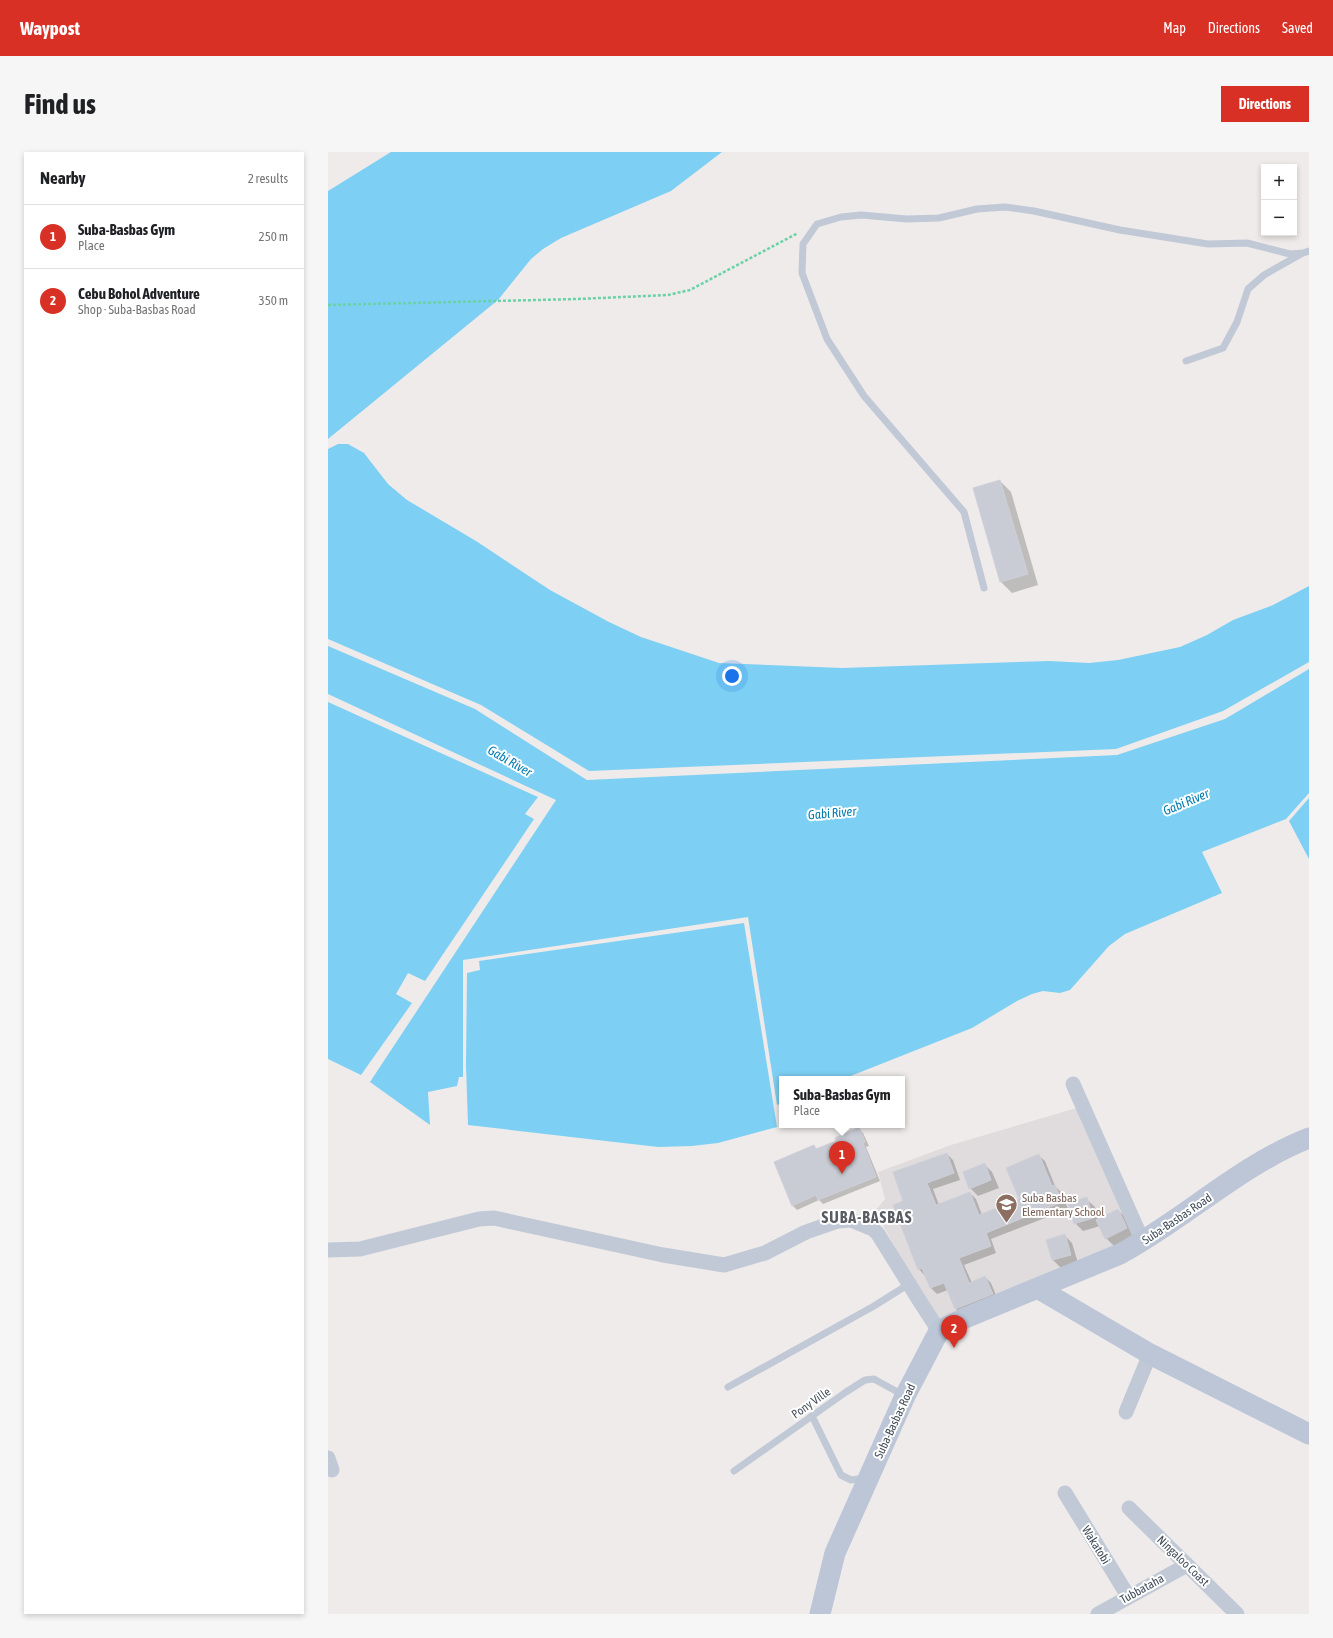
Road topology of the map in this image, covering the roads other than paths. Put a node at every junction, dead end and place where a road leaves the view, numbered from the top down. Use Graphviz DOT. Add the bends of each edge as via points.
graph roads {
  1 [pos="1306,252"];
  2 [pos="1186,361"];
  3 [pos="984,588"];
  4 [pos="1072,1084"];
  5 [pos="1309,1138"];
  6 [pos="1143,1242"];
  7 [pos="328,1251"];
  8 [pos="909,1284"];
  9 [pos="1039,1289"];
  10 [pos="939,1331"];
  11 [pos="1150,1354"];
  12 [pos="728,1387"];
  13 [pos="905,1396"];
  14 [pos="1126,1412"];
  15 [pos="812,1416"];
  16 [pos="1309,1434"];
  17 [pos="734,1471"];
  18 [pos="869,1477"];
  19 [pos="1065,1493"];
  20 [pos="1129,1508"];
  21 [pos="1187,1565"];
  22 [pos="1128,1596"];
  23 [pos="820,1614"];
  24 [pos="1098,1614"];
  25 [pos="1237,1614"];
  1 -- 2 [label="lane" via="1264,275 1248,289 1223,348"];
  1 -- 3 [label="lane" via="1290,254 1247,243 1208,244 1120,230 1005,207 977,209 939,218 907,219 861,215 840,217 817,224 803,244 802,273 828,339 864,396 964,512"];
  4 -- 6 [label="street"];
  5 -- 6 [label="street, Suba-Basbas Road" via="1287,1147 1222,1187"];
  6 -- 9 [label="street, Suba-Basbas Road"];
  7 -- 8 [label="street" via="360,1249 479,1219 494,1218 663,1256 724,1265 765,1253 806,1232 838,1221 852,1220 873,1229 878,1234"];
  8 -- 10 [label="street"];
  8 -- 12 [label="lane"];
  9 -- 10 [label="street, Suba-Basbas Road"];
  9 -- 11 [label="street"];
  10 -- 13 [label="street, Suba-Basbas Road"];
  11 -- 14 [label="street"];
  11 -- 16 [label="street"];
  13 -- 15 [label="lane, Pony Ville" via="874,1379 865,1380"];
  13 -- 18 [label="street, Suba-Basbas Road"];
  15 -- 17 [label="lane, Pony Ville"];
  15 -- 18 [label="lane" via="841,1475 851,1480"];
  18 -- 23 [label="street, Suba-Basbas Road" via="835,1553"];
  19 -- 22 [label="street, Wakatobi"];
  20 -- 21 [label="street, Ningaloo Coast"];
  21 -- 22 [label="street, Tubbataha"];
  21 -- 25 [label="street, Ningaloo Coast"];
  22 -- 24 [label="street, Tubbataha"];
}
